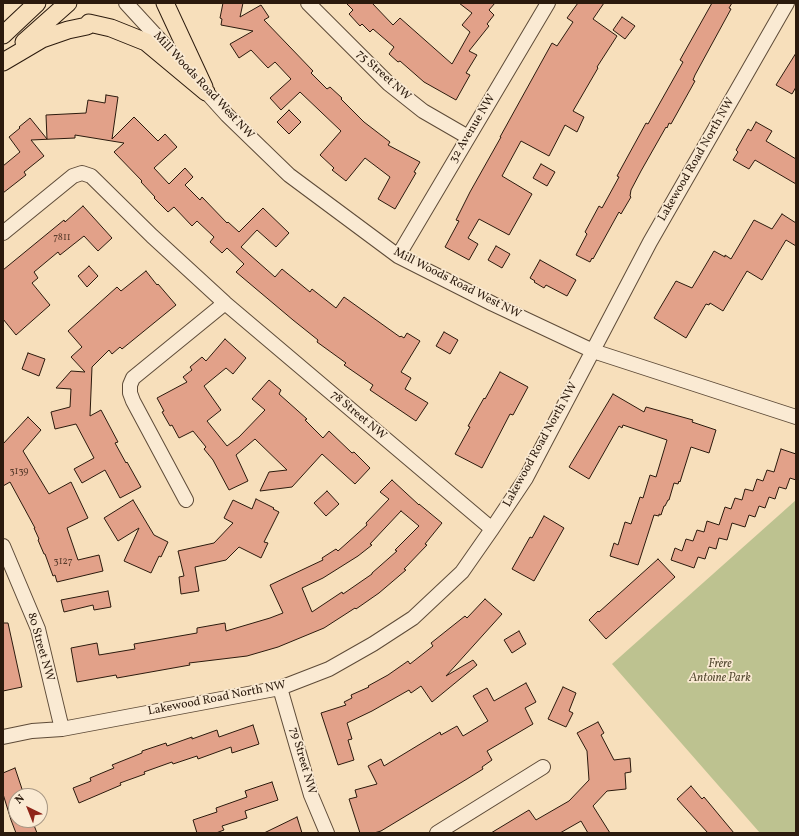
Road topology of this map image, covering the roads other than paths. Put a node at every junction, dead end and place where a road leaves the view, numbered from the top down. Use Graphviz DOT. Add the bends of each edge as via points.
graph roads {
  1 [pos="37,3"];
  2 [pos="68,3"];
  3 [pos="126,3"];
  4 [pos="165,3"];
  5 [pos="308,3"];
  6 [pos="548,3"];
  7 [pos="787,3"];
  8 [pos="3,35"];
  9 [pos="3,62"];
  10 [pos="206,92"];
  11 [pos="468,137"];
  12 [pos="3,233"];
  13 [pos="398,256"];
  14 [pos="225,303"];
  15 [pos="593,351"];
  16 [pos="796,417"];
  17 [pos="186,500"];
  18 [pos="492,529"];
  19 [pos="3,546"];
  20 [pos="280,688"];
  21 [pos="62,729"];
  22 [pos="3,737"];
  23 [pos="543,767"];
  24 [pos="326,833"];
  25 [pos="437,833"];
  1 -- 8 [label="main road"];
  2 -- 9 [label="main road"];
  3 -- 10 [label="street, Mill Woods Road West NW"];
  4 -- 10 [label="main road"];
  5 -- 11 [label="street, 75 Street NW" via="389,84 423,111"];
  6 -- 11 [label="street, 32 Avenue NW"];
  7 -- 15 [label="street, Lakewood Road North NW" via="650,242"];
  9 -- 10 [label="main road" via="42,39 87,26 89,23 111,28 146,42"];
  10 -- 13 [label="street, Mill Woods Road West NW" via="289,175"];
  11 -- 13 [label="street, 32 Avenue NW"];
  12 -- 14 [label="street, 78 Street NW" via="73,176 91,176"];
  13 -- 15 [label="street, Mill Woods Road West NW"];
  14 -- 17 [label="street" via="133,378 130,385 133,401"];
  14 -- 18 [label="street, 78 Street NW"];
  15 -- 16 [label="street, Mill Woods Road West NW"];
  15 -- 18 [label="street, Lakewood Road North NW" via="526,478"];
  18 -- 20 [label="street, Lakewood Road North NW" via="462,572 413,618 329,669"];
  19 -- 21 [label="street, 80 Street NW" via="38,629"];
  20 -- 21 [label="street, Lakewood Road North NW"];
  20 -- 24 [label="street, 79 Street NW" via="311,795"];
  21 -- 22 [label="street, Lakewood Road North NW" via="32,731"];
  23 -- 25 [label="street"];
}
